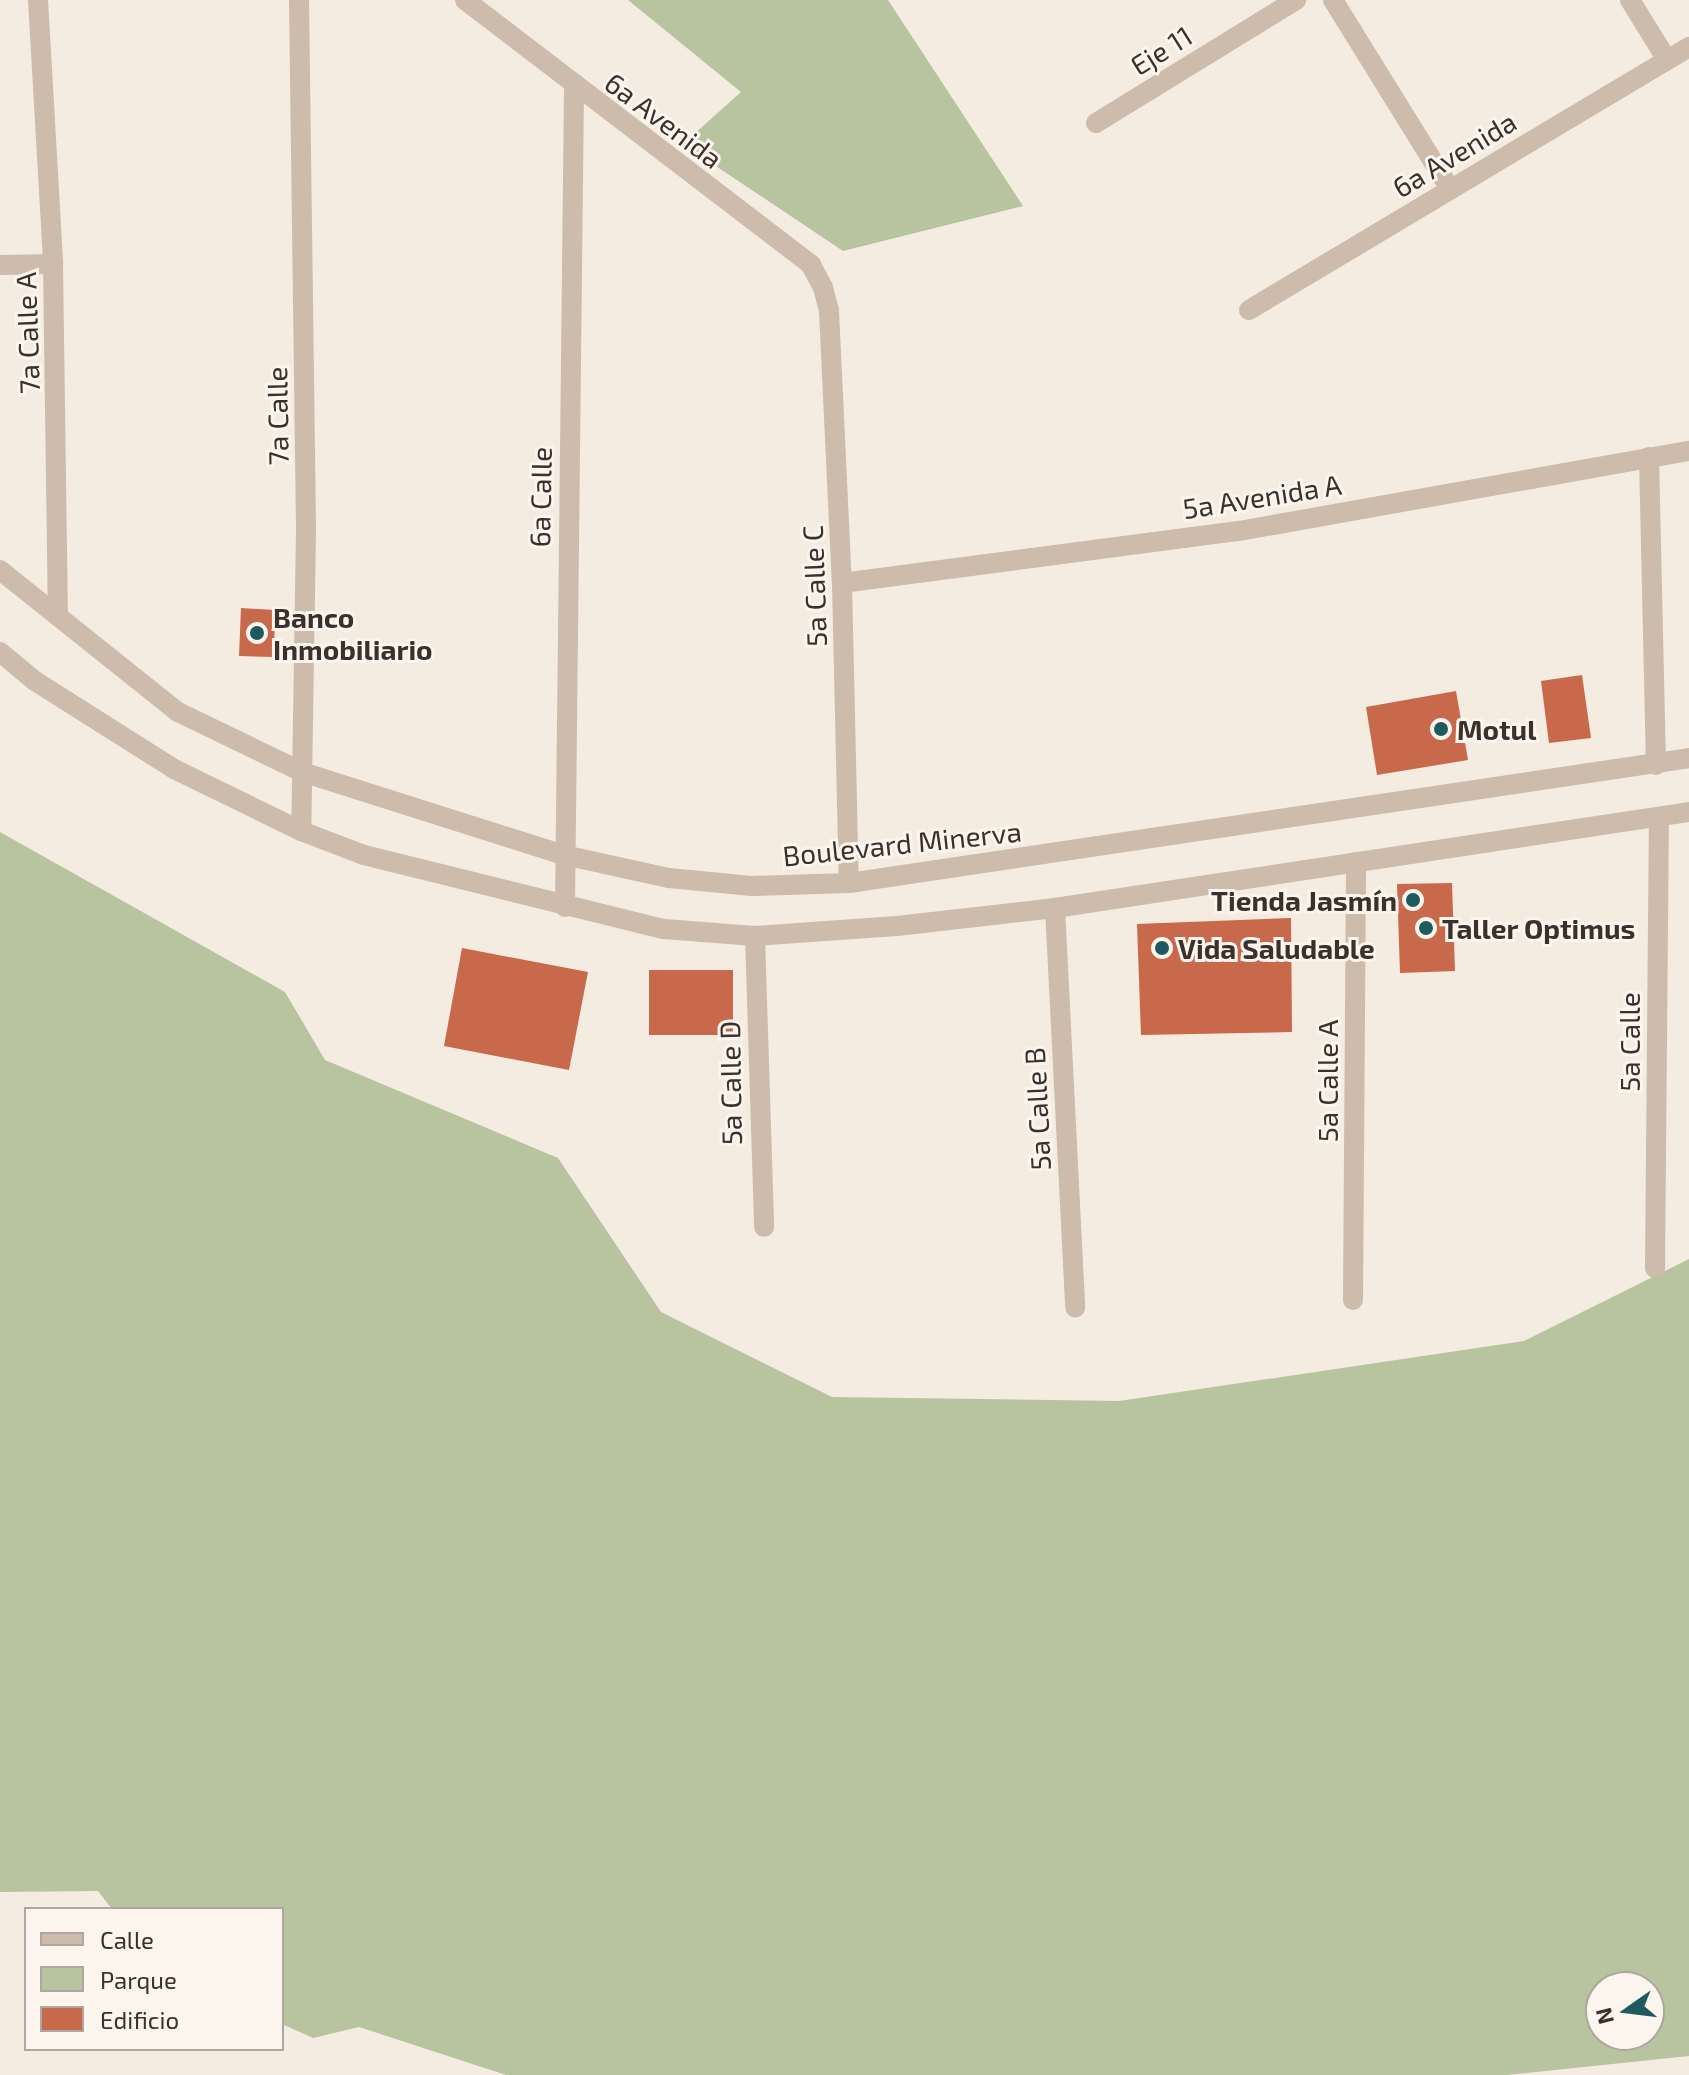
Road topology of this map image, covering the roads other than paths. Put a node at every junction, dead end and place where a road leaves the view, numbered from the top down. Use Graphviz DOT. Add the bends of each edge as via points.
graph roads {
  1 [pos="38,0"];
  2 [pos="299,0"];
  3 [pos="465,0"];
  4 [pos="1296,0"];
  5 [pos="1333,0"];
  6 [pos="1630,0"];
  7 [pos="1689,47"];
  8 [pos="1667,60"];
  9 [pos="574,88"];
  10 [pos="1096,123"];
  11 [pos="1450,189"];
  12 [pos="53,264"];
  13 [pos="0,265"];
  14 [pos="823,288"];
  15 [pos="1249,310"];
  16 [pos="1689,451"];
  17 [pos="1649,457"];
  18 [pos="0,570"];
  19 [pos="842,583"];
  20 [pos="58,616"];
  21 [pos="0,652"];
  22 [pos="1689,758"];
  23 [pos="1656,765"];
  24 [pos="302,772"];
  25 [pos="1689,812"];
  26 [pos="1659,817"];
  27 [pos="301,831"];
  28 [pos="564,855"];
  29 [pos="1356,862"];
  30 [pos="849,883"];
  31 [pos="565,907"];
  32 [pos="1055,908"];
  33 [pos="755,936"];
  34 [pos="764,1227"];
  35 [pos="1655,1268"];
  36 [pos="1353,1300"];
  37 [pos="1075,1307"];
  1 -- 12 [label="street, 7a Calle A"];
  2 -- 24 [label="street, 7a Calle" via="306,529"];
  3 -- 9 [label="street, 6a Avenida"];
  4 -- 10 [label="street, Eje 11"];
  5 -- 11 [label="street"];
  6 -- 8 [label="street"];
  7 -- 8 [label="street, 6a Avenida"];
  8 -- 11 [label="street, 6a Avenida"];
  9 -- 14 [label="street, 6a Avenida" via="811,265"];
  9 -- 28 [label="street, 6a Calle"];
  11 -- 15 [label="street, 6a Avenida"];
  12 -- 13 [label="street"];
  12 -- 20 [label="street, 7a Calle A"];
  14 -- 19 [label="street, 5a Calle C" via="829,311"];
  16 -- 17 [label="street, 5a Avenida A"];
  17 -- 19 [label="street, 5a Avenida A" via="1239,531"];
  17 -- 23 [label="street"];
  18 -- 20 [label="street, Boulevard Minerva"];
  19 -- 30 [label="street, 5a Calle C"];
  20 -- 24 [label="street, Boulevard Minerva" via="178,712"];
  21 -- 27 [label="street" via="35,681 174,769"];
  22 -- 23 [label="street, Boulevard Minerva"];
  23 -- 30 [label="street, Boulevard Minerva" via="1340,806"];
  24 -- 27 [label="street, 7a Calle"];
  24 -- 28 [label="street, Boulevard Minerva"];
  25 -- 26 [label="street"];
  26 -- 29 [label="street"];
  26 -- 35 [label="street, 5a Calle"];
  27 -- 31 [label="street" via="364,855"];
  28 -- 30 [label="street, Boulevard Minerva" via="683,880 752,886"];
  28 -- 31 [label="street, 6a Calle"];
  29 -- 32 [label="street"];
  29 -- 36 [label="street, 5a Calle A"];
  31 -- 33 [label="street" via="664,929"];
  32 -- 33 [label="street"];
  32 -- 37 [label="street, 5a Calle B"];
  33 -- 34 [label="street, 5a Calle D"];
}
